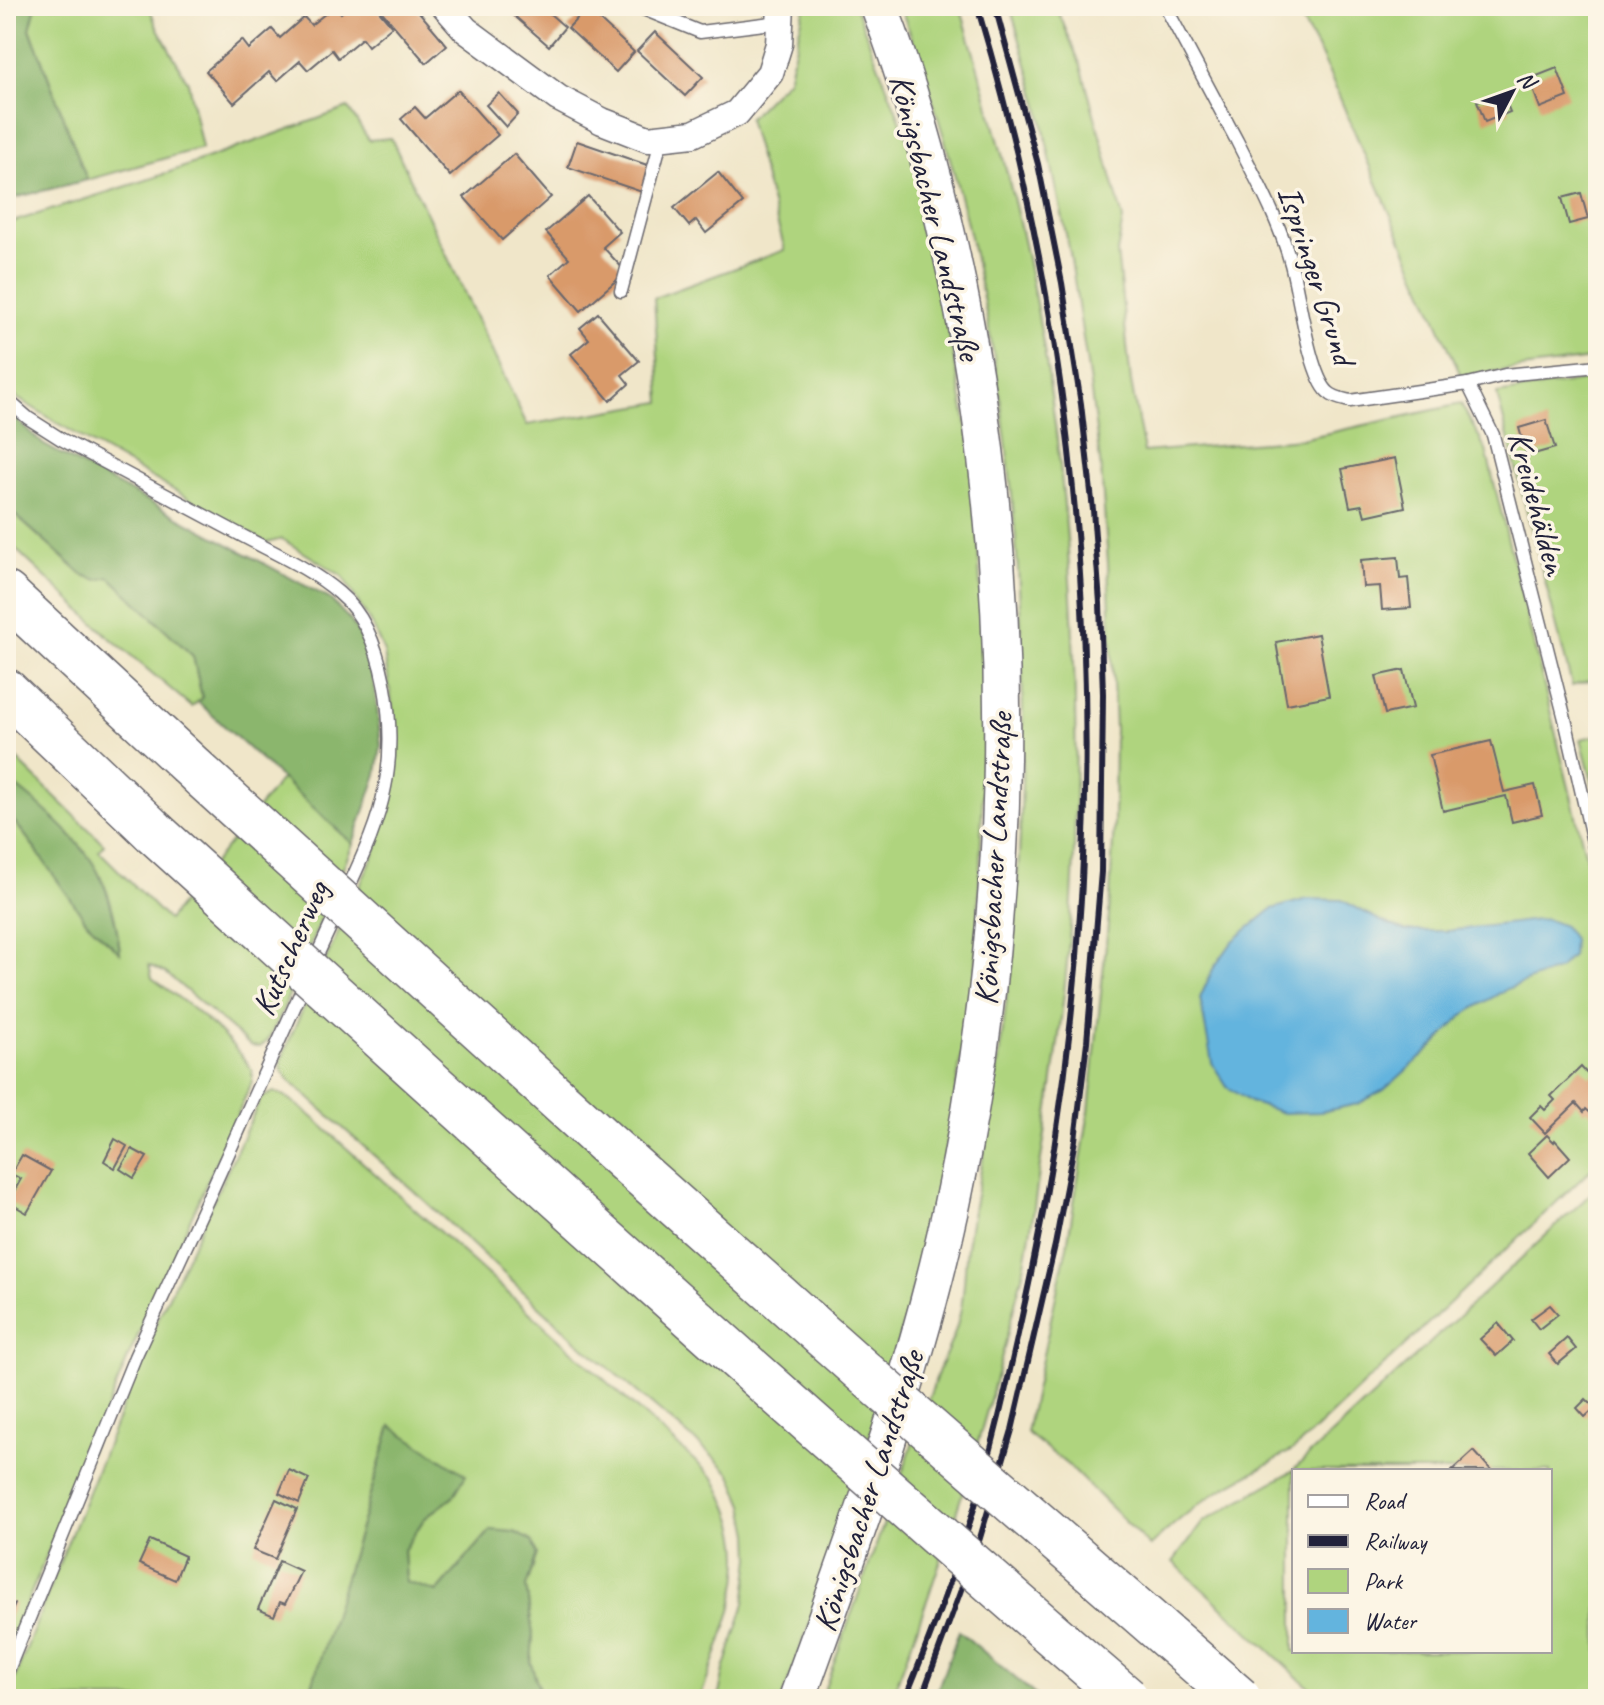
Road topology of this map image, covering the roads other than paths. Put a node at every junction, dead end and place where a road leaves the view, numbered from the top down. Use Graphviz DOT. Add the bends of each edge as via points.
graph roads {
  1 [pos="445,6"];
  2 [pos="636,6"];
  3 [pos="879,6"];
  4 [pos="1165,6"];
  5 [pos="780,14"];
  6 [pos="662,137"];
  7 [pos="621,291"];
  8 [pos="1598,366"];
  9 [pos="1468,384"];
  10 [pos="6,399"];
  11 [pos="6,594"];
  12 [pos="6,691"];
  13 [pos="1597,863"];
  14 [pos="6,1675"];
  15 [pos="797,1699"];
  16 [pos="1127,1699"];
  17 [pos="1239,1699"];
  1 -- 6 [label="street" via="466,30 558,98 648,139"];
  2 -- 5 [label="lane" via="700,32"];
  3 -- 15 [label="main road, Königsbacher Landstraße" via="929,161 975,384 999,614 1000,822 991,961 950,1213 888,1439"];
  4 -- 9 [label="lane, Ispringer Grund" via="1279,226 1313,362 1327,391 1350,401"];
  5 -- 6 [label="street" via="779,44 770,73 737,113 693,134"];
  6 -- 7 [label="lane"];
  8 -- 9 [label="lane"];
  9 -- 13 [label="lane, Kreidehälden" via="1493,435"];
  10 -- 14 [label="lane, Kutscherweg" via="61,439 340,593 369,634 381,667 389,760 373,833 135,1357"];
  11 -- 17 [label="highway, bridge" via="618,1154"];
  12 -- 16 [label="highway, bridge" via="628,1261"];
}
